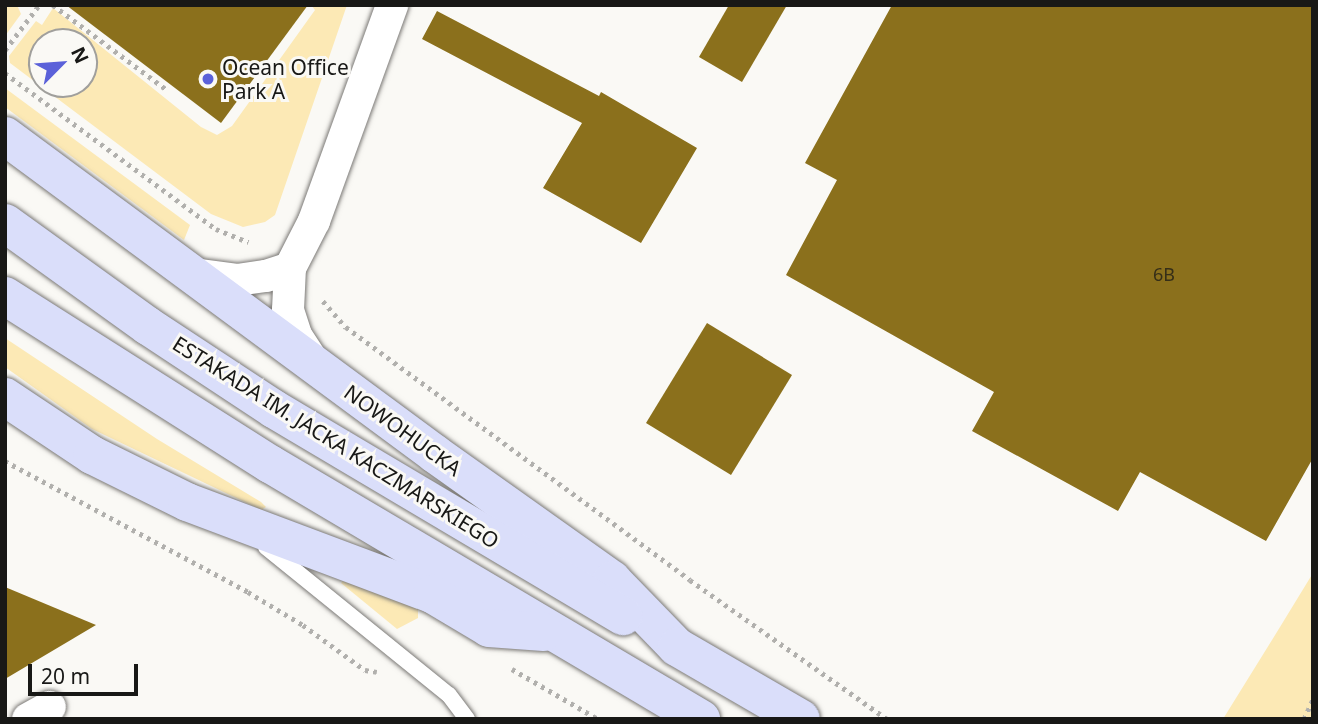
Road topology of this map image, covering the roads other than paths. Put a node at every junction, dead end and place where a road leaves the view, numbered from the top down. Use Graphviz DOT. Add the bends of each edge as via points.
graph roads {
  1 [pos="392,5"];
  2 [pos="5,136"];
  3 [pos="5,223"];
  4 [pos="290,268"];
  5 [pos="191,273"];
  6 [pos="5,296"];
  7 [pos="317,367"];
  8 [pos="5,397"];
  9 [pos="223,518"];
  10 [pos="553,633"];
  11 [pos="677,648"];
  12 [pos="467,719"];
  13 [pos="701,719"];
  14 [pos="801,719"];
  1 -- 4 [label="street" via="314,221"];
  2 -- 5 [label="main road, NOWOHUCKA"];
  3 -- 11 [label="main road, ESTAKADA IM. JACKA KACZMARSKIEGO" via="274,409"];
  4 -- 5 [label="street" via="237,280"];
  4 -- 7 [label="street" via="287,298 291,322"];
  5 -- 7 [label="main road, NOWOHUCKA"];
  6 -- 10 [label="main road" via="270,464"];
  7 -- 11 [label="main road, NOWOHUCKA" via="612,580"];
  8 -- 9 [label="main road" via="92,455"];
  9 -- 10 [label="main road" via="432,594 489,628"];
  9 -- 12 [label="lane" via="309,579 449,695"];
  10 -- 13 [label="main road"];
  11 -- 14 [label="main road, NOWOHUCKA"];
}
